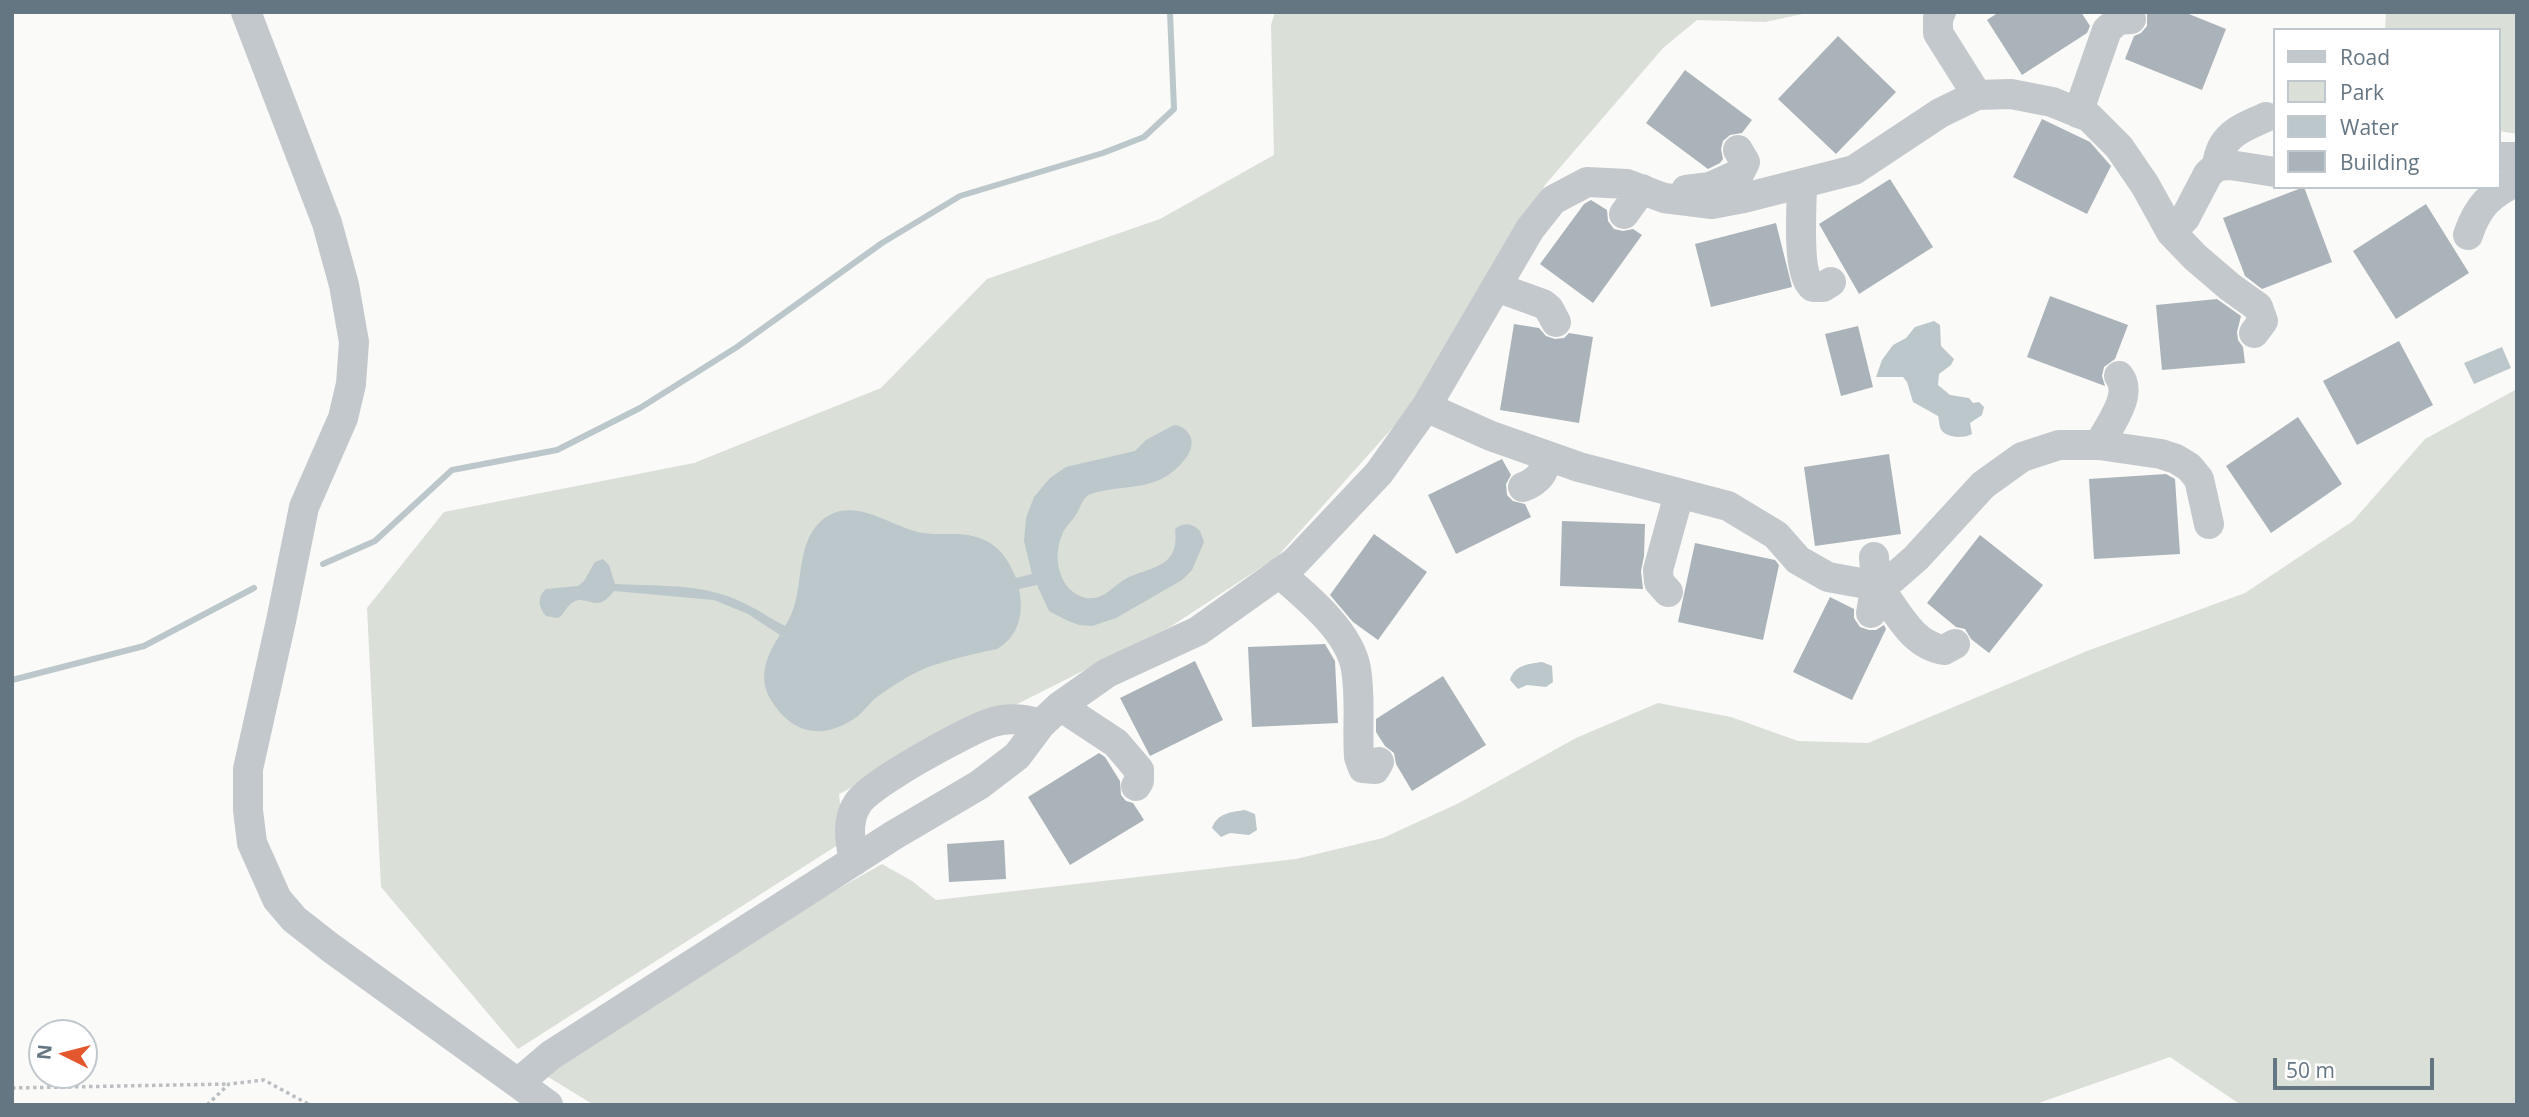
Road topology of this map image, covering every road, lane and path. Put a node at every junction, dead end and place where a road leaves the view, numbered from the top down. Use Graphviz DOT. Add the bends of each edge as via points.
graph roads {
  1 [pos="246,12"];
  2 [pos="1941,12"];
  3 [pos="2132,19"];
  4 [pos="1977,95"];
  5 [pos="2078,113"];
  6 [pos="2266,117"];
  7 [pos="1738,150"];
  8 [pos="2217,166"];
  9 [pos="2274,172"];
  10 [pos="2517,181"];
  11 [pos="1802,184"];
  12 [pos="1653,194"];
  13 [pos="1624,214"];
  14 [pos="2171,232"];
  15 [pos="2468,235"];
  16 [pos="1830,282"];
  17 [pos="1496,287"];
  18 [pos="1556,322"];
  19 [pos="2254,333"];
  20 [pos="2119,376"];
  21 [pos="1426,407"];
  22 [pos="2099,445"];
  23 [pos="1547,456"];
  24 [pos="1523,487"];
  25 [pos="1679,494"];
  26 [pos="2210,523"];
  27 [pos="1875,570"];
  28 [pos="1279,573"];
  29 [pos="1659,576"];
  30 [pos="1871,613"];
  31 [pos="1955,644"];
  32 [pos="1051,715"];
  33 [pos="1379,762"];
  34 [pos="1136,786"];
  35 [pos="854,861"];
  36 [pos="517,1083"];
  37 [pos="229,1084"];
  38 [pos="12,1087"];
  39 [pos="207,1105"];
  40 [pos="310,1105"];
  41 [pos="548,1105"];
  1 -- 36 [label="street" via="327,223 354,342 343,418 304,507 248,769 252,843 277,899 294,919"];
  2 -- 4 [label="street" via="1938,33"];
  3 -- 5 [label="street" via="2118,20 2106,30"];
  4 -- 5 [label="street" via="2011,94"];
  4 -- 11 [label="street" via="1893,133 1854,170"];
  5 -- 14 [label="street" via="2089,117 2119,148"];
  6 -- 8 [label="street" via="2229,136"];
  7 -- 12 [label="street" via="1745,162 1739,174 1710,187"];
  8 -- 9 [label="street"];
  8 -- 14 [label="street"];
  10 -- 15 [label="street" via="2486,200"];
  11 -- 12 [label="street" via="1712,204"];
  11 -- 16 [label="street" via="1799,263 1809,284 1823,287"];
  12 -- 13 [label="street"];
  12 -- 17 [label="street" via="1627,184 1587,182 1553,200"];
  14 -- 19 [label="street" via="2258,307 2263,321"];
  17 -- 18 [label="street" via="1543,304"];
  17 -- 21 [label="street"];
  20 -- 22 [label="street" via="2125,395"];
  21 -- 23 [label="street"];
  21 -- 28 [label="street" via="1379,473 1295,562"];
  22 -- 26 [label="street" via="2161,454 2189,467 2199,479"];
  22 -- 27 [label="street" via="2059,445 2021,457 1983,485 1892,579"];
  23 -- 24 [label="street" via="1541,476"];
  23 -- 25 [label="street"];
  25 -- 27 [label="street" via="1728,506 1776,536 1798,560 1828,577"];
  25 -- 29 [label="street"];
  27 -- 30 [label="street"];
  27 -- 31 [label="street" via="1901,621 1940,650"];
  28 -- 32 [label="street" via="1198,631 1107,673"];
  28 -- 33 [label="street" via="1350,636 1356,668 1352,697 1363,768 1375,769"];
  32 -- 34 [label="street" via="1128,749 1139,769"];
  32 -- 35 [label="street" via="1017,755 979,785"];
  32 -- 35 [label="street" via="994,722 929,754 869,792 859,800 850,823"];
  35 -- 36 [label="street" via="551,1055"];
  36 -- 41 [label="street"];
  37 -- 38 [label="path"];
  37 -- 39 [label="path"];
  37 -- 40 [label="path" via="264,1080"];
}
